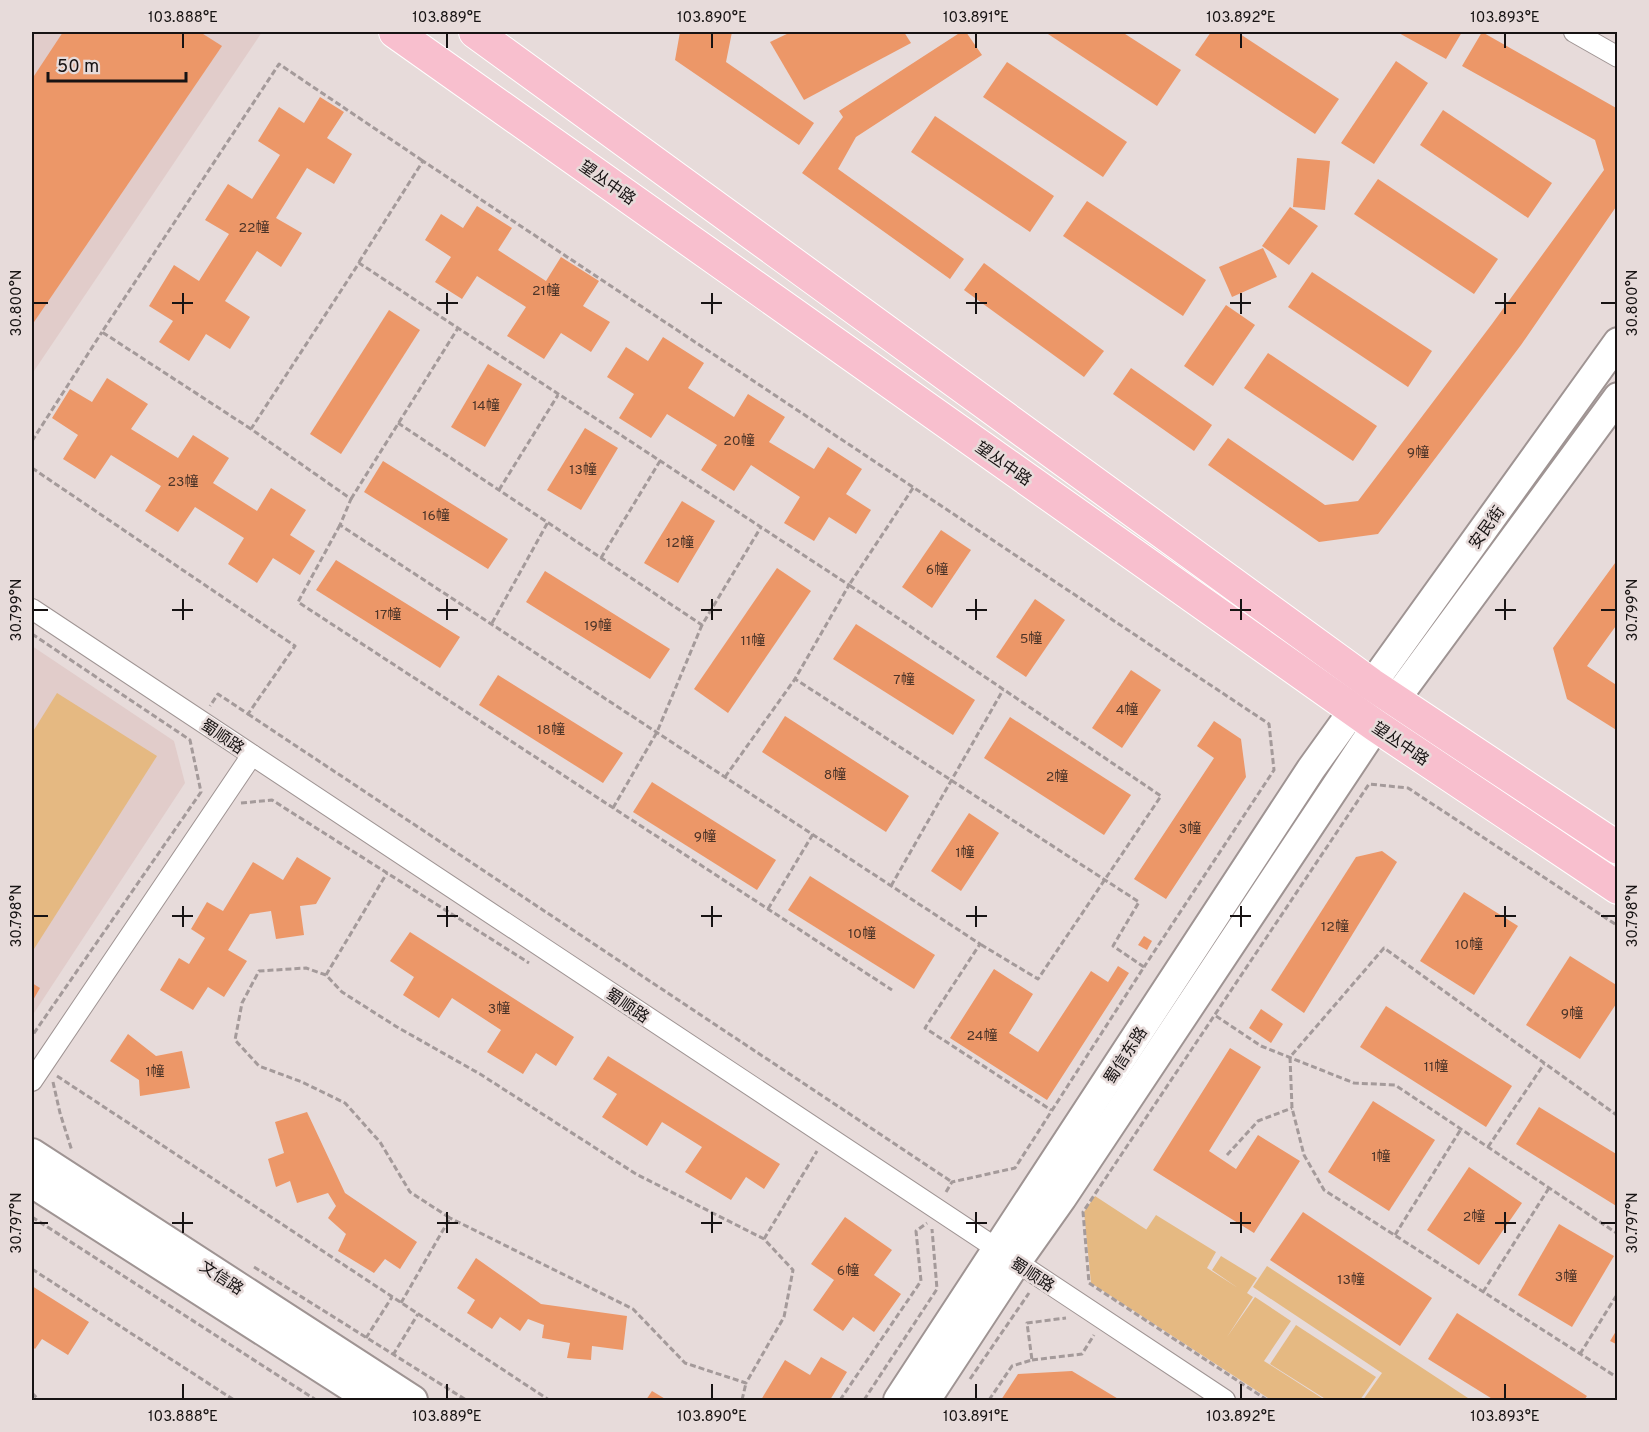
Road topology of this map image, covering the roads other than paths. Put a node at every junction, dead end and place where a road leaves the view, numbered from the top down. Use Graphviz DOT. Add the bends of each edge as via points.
graph roads {
  1 [pos="396,32"];
  2 [pos="475,32"];
  3 [pos="1574,32"];
  4 [pos="1617,57"];
  5 [pos="1617,342"];
  6 [pos="1617,397"];
  7 [pos="32,609"];
  8 [pos="1383,692"];
  9 [pos="1364,718"];
  10 [pos="252,755"];
  11 [pos="1617,848"];
  12 [pos="1617,888"];
  13 [pos="32,1081"];
  14 [pos="32,1153"];
  15 [pos="32,1183"];
  16 [pos="1007,1257"];
  17 [pos="371,1401"];
  18 [pos="413,1401"];
  19 [pos="898,1401"];
  20 [pos="926,1401"];
  21 [pos="1225,1401"];
  1 -- 9 [label="main road, 望丛中路"];
  2 -- 8 [label="main road, 望丛中路"];
  3 -- 4 [label="street"];
  5 -- 8 [label="main road, 安民街"];
  6 -- 8 [label="main road, 安民街"];
  7 -- 10 [label="street, 蜀顺路"];
  8 -- 9 [label="main road, 安民街"];
  8 -- 11 [label="main road, 望丛中路"];
  9 -- 12 [label="main road, 望丛中路"];
  9 -- 16 [label="main road, 蜀信东路" via="1311,769"];
  10 -- 13 [label="street"];
  10 -- 16 [label="street, 蜀顺路"];
  14 -- 18 [label="main road, 文信路"];
  15 -- 17 [label="main road"];
  16 -- 19 [label="main road, 蜀信东路"];
  16 -- 20 [label="main road, 蜀信东路"];
  16 -- 21 [label="street, 蜀顺路"];
}
